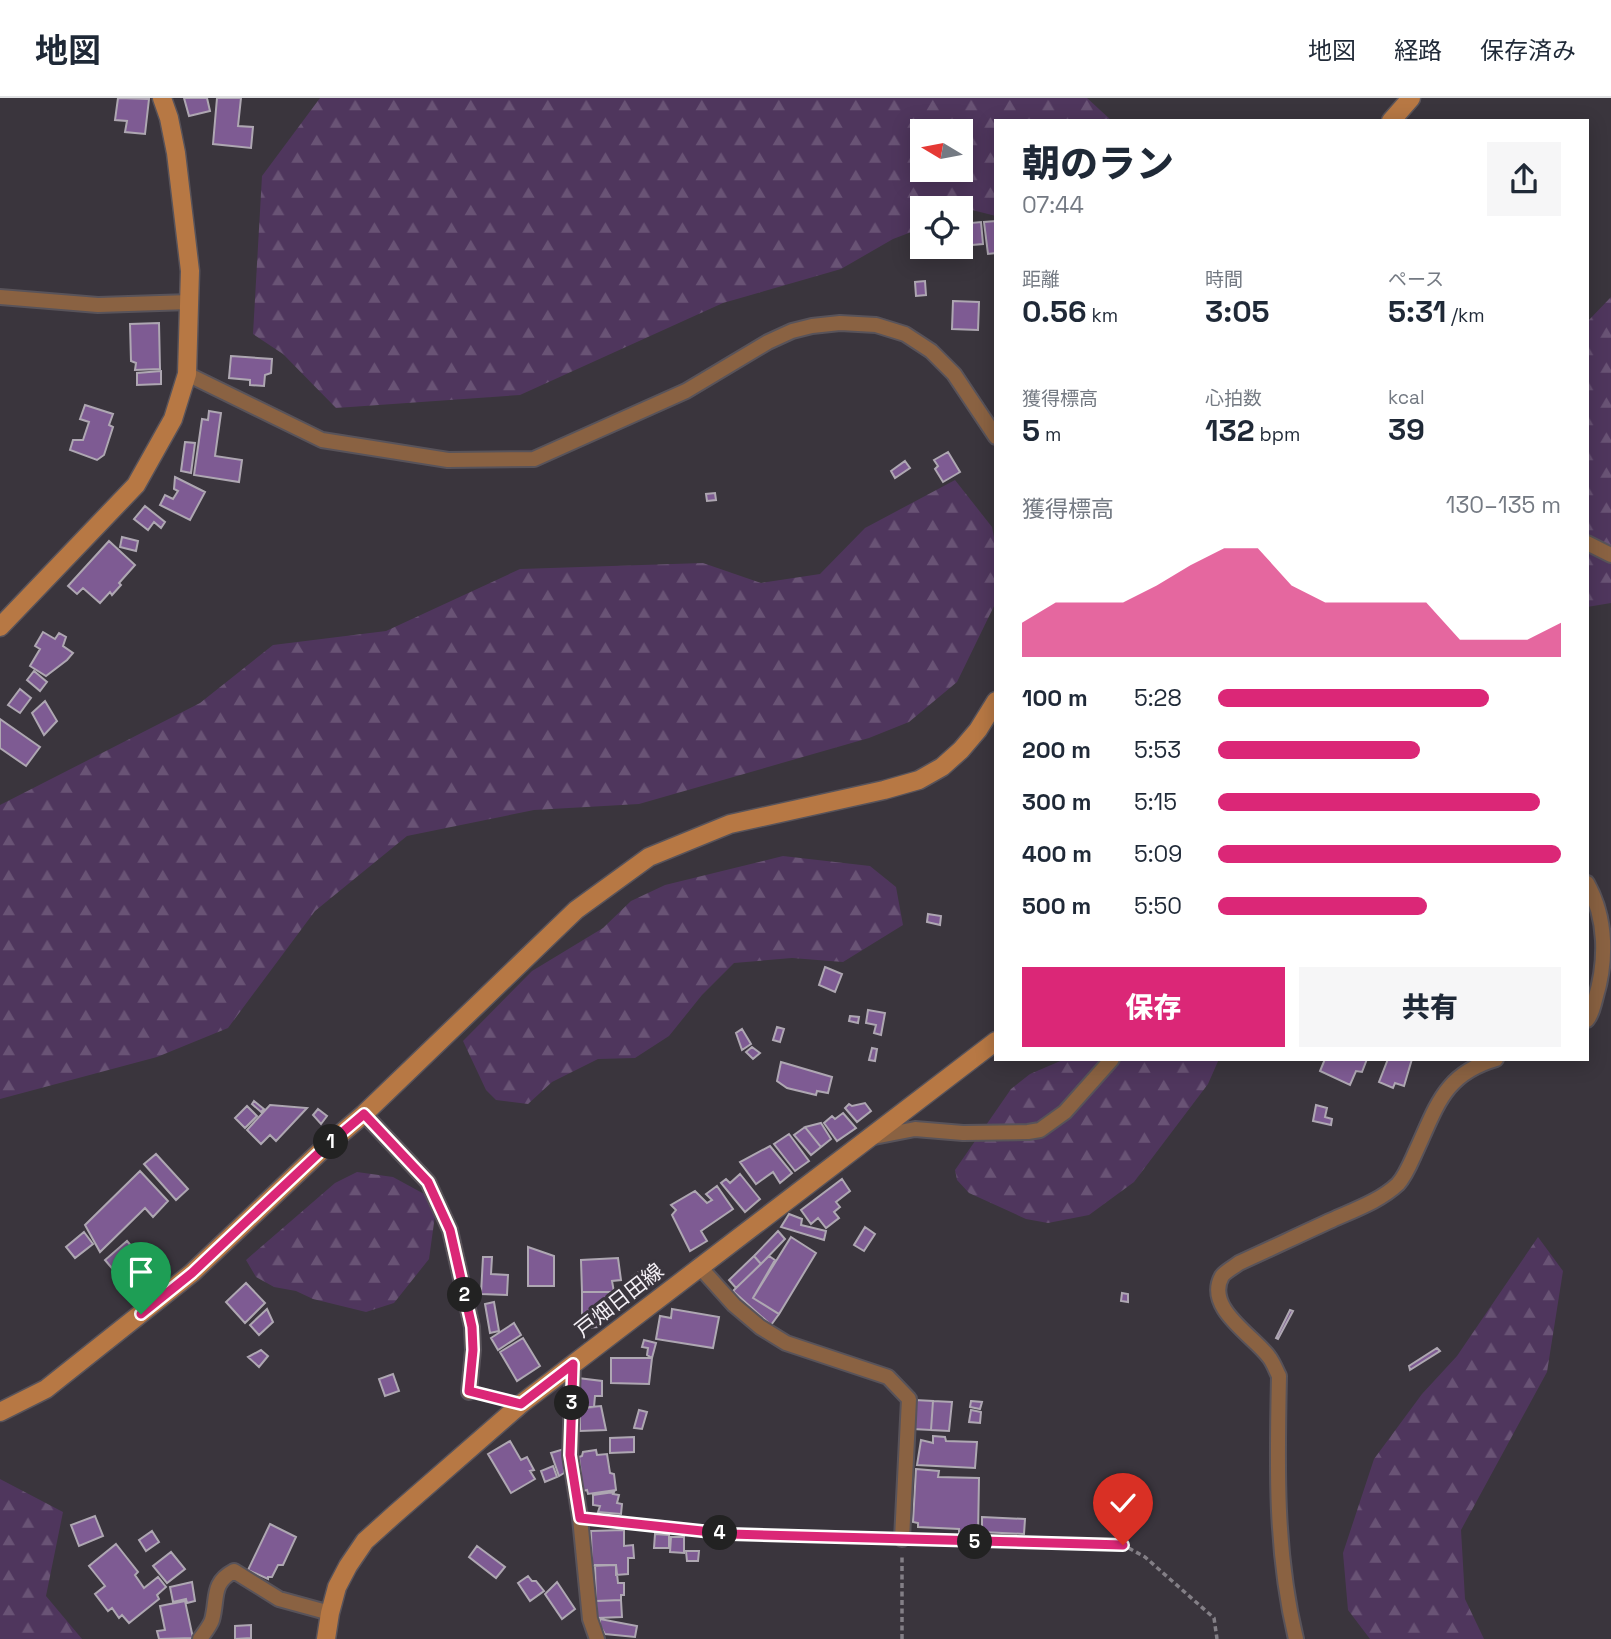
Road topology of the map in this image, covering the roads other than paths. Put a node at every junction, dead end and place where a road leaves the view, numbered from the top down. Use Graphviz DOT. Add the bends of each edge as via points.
graph roads {
  1 [pos="162,98"];
  2 [pos="1411,98"];
  3 [pos="1393,119"];
  4 [pos="0,297"];
  5 [pos="190,302"];
  6 [pos="187,374"];
  7 [pos="994,434"];
  8 [pos="1589,544"];
  9 [pos="1611,555"];
  10 [pos="0,627"];
  11 [pos="994,704"];
  12 [pos="1589,887"];
  13 [pos="1589,1015"];
  14 [pos="994,1043"];
  15 [pos="1110,1061"];
  16 [pos="1489,1061"];
  17 [pos="364,1114"];
  18 [pos="868,1138"];
  19 [pos="699,1266"];
  20 [pos="573,1364"];
  21 [pos="469,1391"];
  22 [pos="0,1412"];
  23 [pos="902,1539"];
  24 [pos="330,1613"];
  25 [pos="200,1639"];
  26 [pos="326,1639"];
  27 [pos="597,1639"];
  28 [pos="1296,1639"];
  1 -- 5 [label="street" via="176,153"];
  2 -- 3 [label="street"];
  4 -- 5 [label="street" via="98,305"];
  5 -- 6 [label="street"];
  6 -- 7 [label="street" via="321,440 448,460 534,459 686,391 792,331 841,323 876,325 905,334 931,351 954,374"];
  6 -- 10 [label="street" via="173,419 136,485"];
  8 -- 9 [label="street"];
  11 -- 17 [label="street" via="961,750 919,780 730,824 649,857 576,910"];
  12 -- 13 [label="street" via="1604,932 1598,991"];
  14 -- 18 [label="street, 戸畑日田線"];
  15 -- 18 [label="street" via="1065,1112 1040,1130 963,1133 915,1129"];
  16 -- 28 [label="street" via="1462,1073 1451,1084 1398,1183 1372,1201 1239,1263 1223,1274 1219,1285 1221,1303 1235,1324 1270,1357 1279,1376 1280,1547"];
  17 -- 21 [label="street" via="428,1182 450,1230 472,1327"];
  17 -- 22 [label="street" via="192,1273 46,1389"];
  18 -- 19 [label="street, 戸畑日田線"];
  19 -- 20 [label="street, 戸畑日田線"];
  19 -- 23 [label="street" via="760,1327 786,1343 888,1377 909,1399"];
  20 -- 24 [label="street, 戸畑日田線" via="365,1541 337,1587"];
  20 -- 27 [label="street" via="570,1455 590,1619"];
  24 -- 25 [label="street" via="279,1599 234,1571 222,1577 212,1622"];
  24 -- 26 [label="street, 戸畑日田線"];
}
